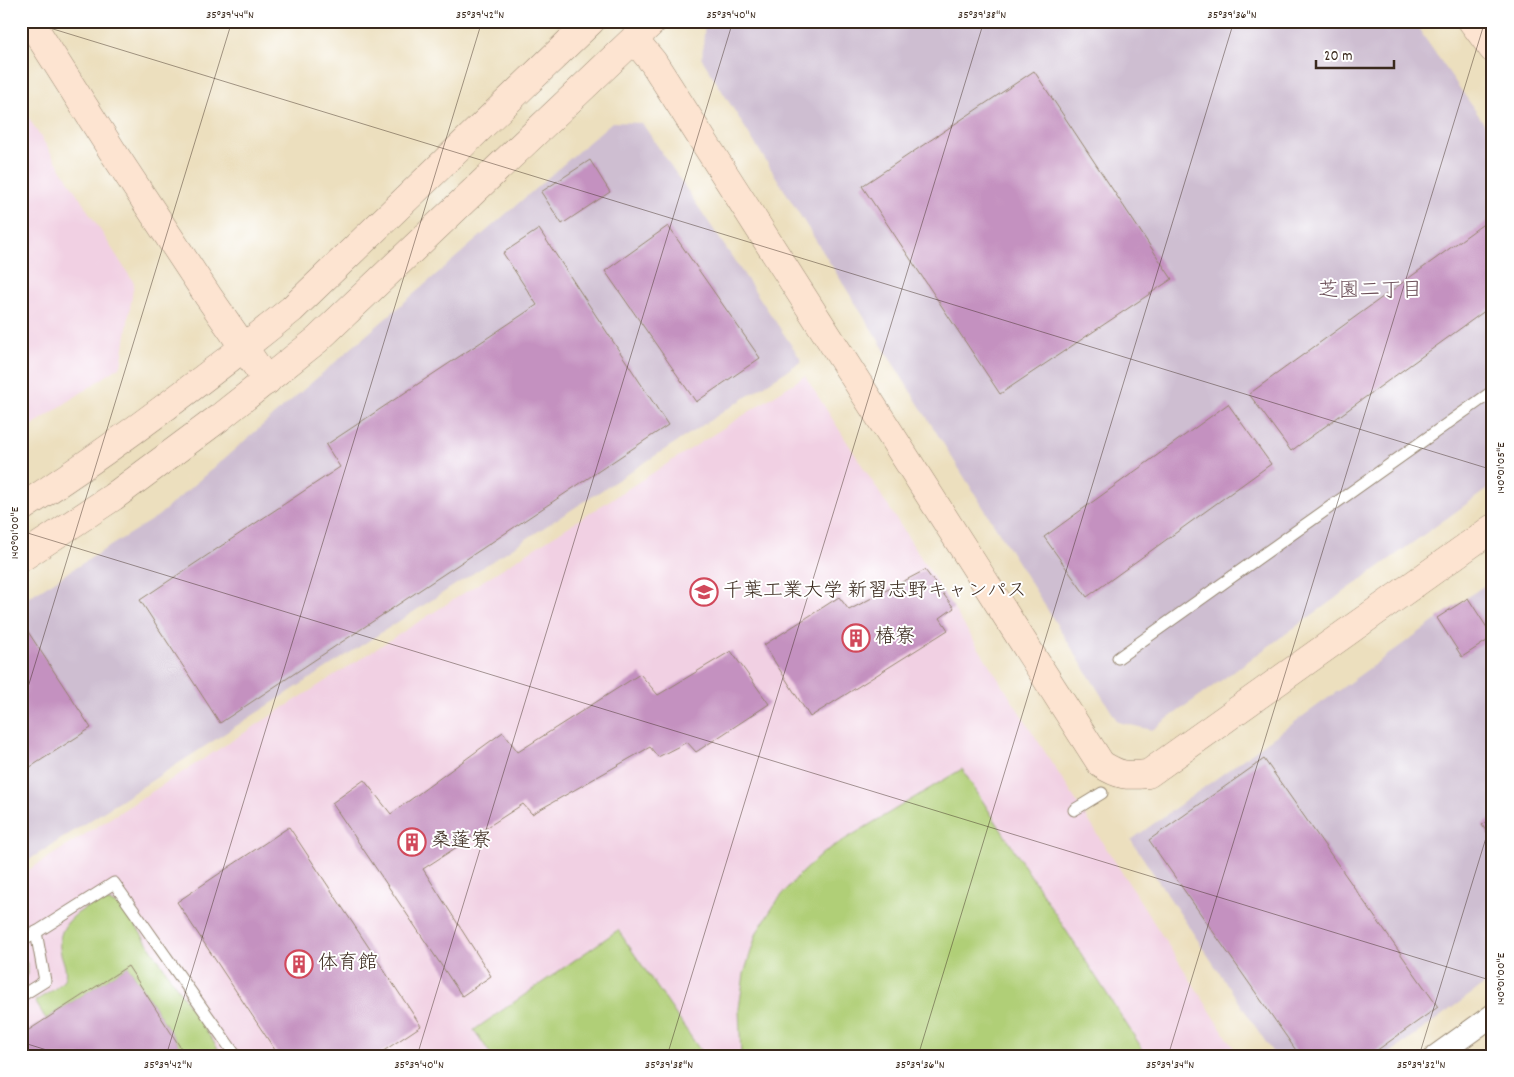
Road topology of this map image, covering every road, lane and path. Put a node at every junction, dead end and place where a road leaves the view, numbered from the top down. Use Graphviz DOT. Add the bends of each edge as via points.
graph roads {
  1 [pos="30,21"];
  2 [pos="592,21"];
  3 [pos="1472,21"];
  4 [pos="644,30"];
  5 [pos="1493,49"];
  6 [pos="245,347"];
  7 [pos="267,381"];
  8 [pos="1493,391"];
  9 [pos="21,508"];
  10 [pos="1493,528"];
  11 [pos="21,558"];
  12 [pos="1118,658"];
  13 [pos="1102,793"];
  14 [pos="1074,810"];
  15 [pos="36,932"];
  16 [pos="21,942"];
  17 [pos="21,996"];
  18 [pos="1493,1015"];
  19 [pos="236,1056"];
  20 [pos="1436,1056"];
  1 -- 6 [label="street" via="112,152"];
  2 -- 6 [label="street" via="292,309"];
  3 -- 5 [label="street"];
  4 -- 7 [label="street" via="317,340"];
  4 -- 10 [label="street" via="653,62 1101,764 1116,773 1148,774"];
  6 -- 7 [label="street"];
  6 -- 9 [label="street" via="80,469"];
  7 -- 11 [label="street" via="112,497"];
  8 -- 12 [label="lane"];
  13 -- 14 [label="lane"];
  15 -- 16 [label="lane"];
  15 -- 17 [label="lane" via="45,981"];
  15 -- 19 [label="lane" via="114,883"];
  18 -- 20 [label="street"];
}
